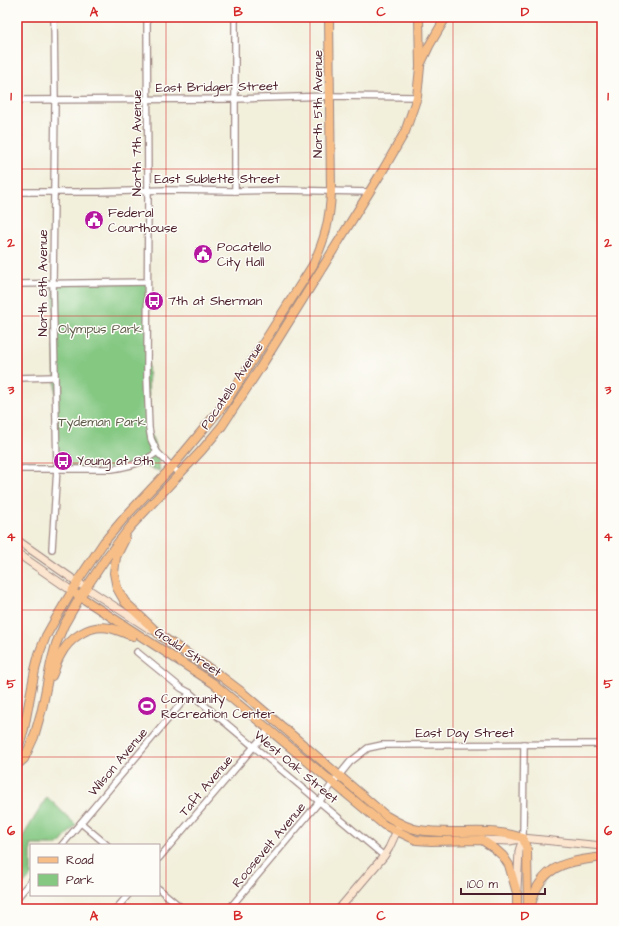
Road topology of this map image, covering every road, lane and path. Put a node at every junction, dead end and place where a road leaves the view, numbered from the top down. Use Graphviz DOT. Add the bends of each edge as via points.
graph roads {
  1 [pos="54,17"];
  2 [pos="147,17"];
  3 [pos="235,17"];
  4 [pos="330,17"];
  5 [pos="419,17"];
  6 [pos="446,17"];
  7 [pos="420,67"];
  8 [pos="330,96"];
  9 [pos="417,97"];
  10 [pos="148,98"];
  11 [pos="234,99"];
  12 [pos="17,100"];
  13 [pos="55,100"];
  14 [pos="148,190"];
  15 [pos="235,191"];
  16 [pos="17,192"];
  17 [pos="55,192"];
  18 [pos="331,192"];
  19 [pos="369,192"];
  20 [pos="147,282"];
  21 [pos="17,284"];
  22 [pos="54,284"];
  23 [pos="55,377"];
  24 [pos="17,378"];
  25 [pos="157,452"];
  26 [pos="57,468"];
  27 [pos="172,468"];
  28 [pos="17,469"];
  29 [pos="179,474"];
  30 [pos="131,526"];
  31 [pos="17,540"];
  32 [pos="52,549"];
  33 [pos="17,552"];
  34 [pos="77,582"];
  35 [pos="86,588"];
  36 [pos="72,591"];
  37 [pos="80,597"];
  38 [pos="161,636"];
  39 [pos="137,652"];
  40 [pos="170,655"];
  41 [pos="46,690"];
  42 [pos="190,692"];
  43 [pos="269,729"];
  44 [pos="524,744"];
  45 [pos="602,744"];
  46 [pos="254,746"];
  47 [pos="17,749"];
  48 [pos="17,765"];
  49 [pos="339,775"];
  50 [pos="333,783"];
  51 [pos="319,802"];
  52 [pos="81,823"];
  53 [pos="399,824"];
  54 [pos="396,832"];
  55 [pos="523,838"];
  56 [pos="482,840"];
  57 [pos="63,844"];
  58 [pos="106,844"];
  59 [pos="602,846"];
  60 [pos="384,856"];
  61 [pos="160,857"];
  62 [pos="602,857"];
  63 [pos="30,882"];
  64 [pos="160,890"];
  65 [pos="517,893"];
  66 [pos="127,896"];
  67 [pos="17,898"];
  68 [pos="116,909"];
  69 [pos="183,909"];
  70 [pos="229,909"];
  71 [pos="339,909"];
  72 [pos="517,909"];
  73 [pos="528,909"];
  1 -- 13 [label="street, North 8th Avenue"];
  2 -- 10 [label="street, North 7th Avenue"];
  3 -- 11 [label="street"];
  4 -- 8 [label="main road, North 5th Avenue"];
  5 -- 7 [label="main road"];
  6 -- 7 [label="main road"];
  7 -- 9 [label="main road, Pocatello Avenue"];
  8 -- 9 [label="street, East Bridger Street"];
  8 -- 11 [label="street, East Bridger Street"];
  8 -- 18 [label="main road, North 5th Avenue"];
  9 -- 19 [label="main road, Pocatello Avenue" via="405,132"];
  10 -- 11 [label="street, East Bridger Street"];
  10 -- 13 [label="street, East Bridger Street"];
  10 -- 14 [label="street, North 7th Avenue"];
  11 -- 15 [label="street"];
  12 -- 13 [label="street, East Bridger Street"];
  13 -- 17 [label="street, North 8th Avenue"];
  14 -- 15 [label="street, East Sublette Street"];
  14 -- 17 [label="street, East Sublette Street"];
  14 -- 20 [label="street, North 7th Avenue"];
  15 -- 18 [label="street, East Sublette Street"];
  16 -- 17 [label="street, East Sublette Street"];
  17 -- 22 [label="street, North 8th Avenue"];
  18 -- 19 [label="street, East Sublette Street"];
  18 -- 27 [label="main road, Pocatello Avenue" via="330,215 325,236 313,265 226,402"];
  19 -- 29 [label="main road, Pocatello Avenue" via="229,416"];
  20 -- 22 [label="street"];
  20 -- 25 [label="street, North 7th Avenue" via="149,428"];
  21 -- 22 [label="street"];
  22 -- 23 [label="street, North 8th Avenue"];
  23 -- 24 [label="street"];
  23 -- 26 [label="street, North 8th Avenue"];
  25 -- 26 [label="street" via="125,468"];
  25 -- 27 [label="street, North 7th Avenue"];
  26 -- 28 [label="street"];
  26 -- 32 [label="street, North 8th Avenue"];
  27 -- 29 [label="street, North 7th Avenue"];
  27 -- 34 [label="main road, Pocatello Avenue" via="104,542"];
  29 -- 30 [label="main road, Pocatello Avenue"];
  30 -- 35 [label="main road, Pocatello Avenue"];
  30 -- 38 [label="main road" via="114,564 115,582 125,602"];
  31 -- 34 [label="main road, Gould Street"];
  33 -- 36 [label="main road"];
  34 -- 35 [label="main road, Gould Street"];
  34 -- 36 [label="main road, Pocatello Avenue"];
  35 -- 37 [label="main road, Pocatello Avenue"];
  35 -- 38 [label="main road, Gould Street"];
  36 -- 37 [label="main road, Gould Street"];
  36 -- 47 [label="main road, Pocatello Avenue" via="52,625 40,654"];
  37 -- 40 [label="main road, Gould Street"];
  37 -- 41 [label="main road, Pocatello Avenue" via="56,644"];
  38 -- 49 [label="main road, Gould Street" via="232,685"];
  39 -- 42 [label="street, West Oak Street" via="181,688"];
  40 -- 41 [label="main road" via="122,631 92,629 73,639 63,650"];
  40 -- 43 [label="main road, Gould Street" via="213,683"];
  41 -- 48 [label="main road" via="34,737 24,759"];
  42 -- 46 [label="street, West Oak Street"];
  42 -- 52 [label="street, Wilson Avenue"];
  43 -- 46 [label="street, Taft Avenue"];
  43 -- 50 [label="main road, Gould Street"];
  44 -- 45 [label="street, East Day Street"];
  44 -- 49 [label="street, East Day Street" via="382,745 368,748 350,762"];
  44 -- 55 [label="street"];
  46 -- 51 [label="street, West Oak Street"];
  46 -- 61 [label="street, Taft Avenue"];
  49 -- 50 [label="street, Roosevelt Avenue"];
  49 -- 53 [label="main road, Gould Street"];
  50 -- 51 [label="street, Roosevelt Avenue"];
  50 -- 54 [label="main road, Gould Street"];
  51 -- 60 [label="street, West Oak Street"];
  51 -- 70 [label="street, Roosevelt Avenue"];
  52 -- 57 [label="street, Wilson Avenue"];
  52 -- 58 [label="street"];
  53 -- 54 [label="main road"];
  53 -- 55 [label="main road, Gould Street" via="434,832 510,833"];
  54 -- 56 [label="main road, Gould Street" via="416,840"];
  54 -- 60 [label="main road"];
  55 -- 56 [label="main road" via="510,841"];
  55 -- 59 [label="main road"];
  55 -- 65 [label="main road" via="519,851"];
  55 -- 73 [label="main road" via="527,850"];
  56 -- 65 [label="main road" via="503,856 509,865"];
  60 -- 71 [label="main road"];
  62 -- 73 [label="main road" via="573,861 552,870 538,885"];
  63 -- 67 [label="street"];
  64 -- 69 [label="street"];
  65 -- 72 [label="main road"];
  66 -- 68 [label="street"];
}
